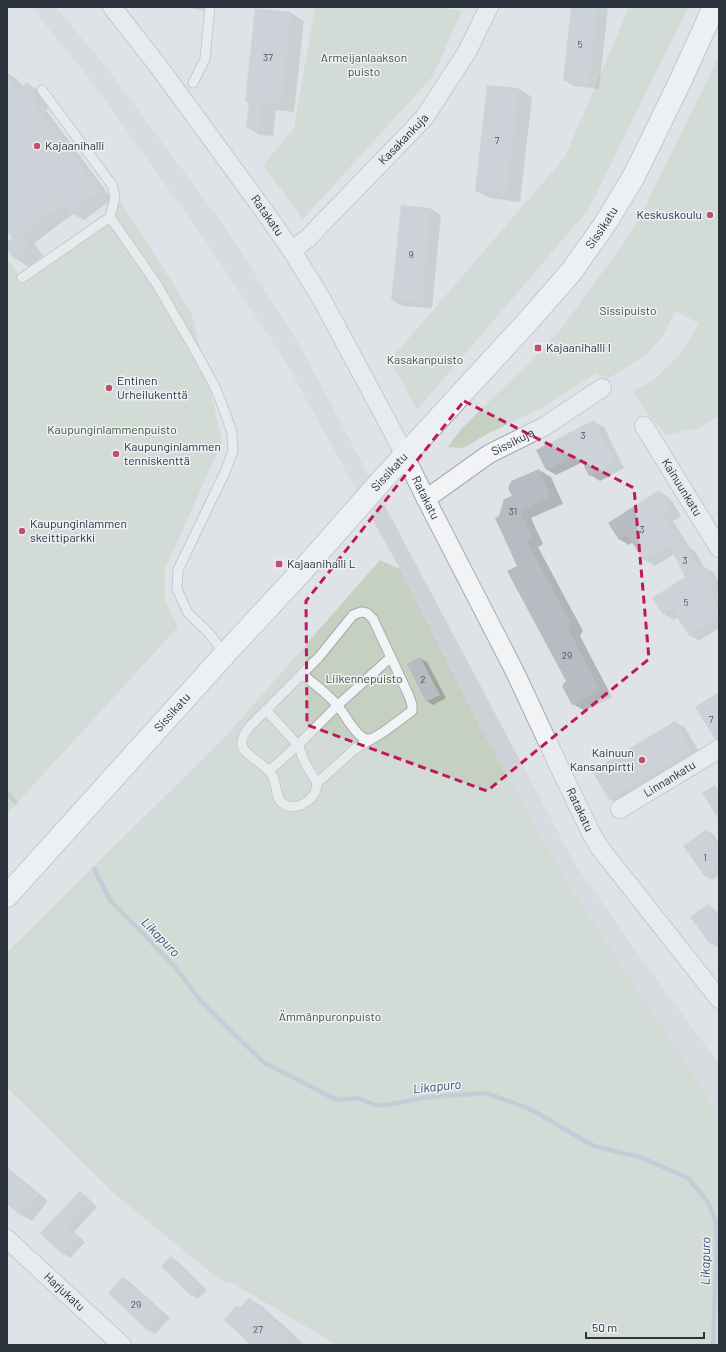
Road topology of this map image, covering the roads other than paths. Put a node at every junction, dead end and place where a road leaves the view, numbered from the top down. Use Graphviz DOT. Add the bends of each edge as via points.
graph roads {
  1 [pos="112,7"];
  2 [pos="210,7"];
  3 [pos="489,7"];
  4 [pos="714,7"];
  5 [pos="193,82"];
  6 [pos="42,90"];
  7 [pos="110,217"];
  8 [pos="292,251"];
  9 [pos="22,278"];
  10 [pos="602,388"];
  11 [pos="644,426"];
  12 [pos="405,456"];
  13 [pos="426,499"];
  14 [pos="719,548"];
  15 [pos="224,654"];
  16 [pos="391,657"];
  17 [pos="302,674"];
  18 [pos="338,705"];
  19 [pos="266,710"];
  20 [pos="370,739"];
  21 [pos="298,745"];
  22 [pos="719,749"];
  23 [pos="269,771"];
  24 [pos="316,783"];
  25 [pos="620,809"];
  26 [pos="7,896"];
  27 [pos="719,999"];
  28 [pos="7,1239"];
  29 [pos="122,1345"];
  1 -- 8 [label="street, Ratakatu" via="159,67"];
  2 -- 5 [label="lane" via="205,59"];
  3 -- 8 [label="street, Kasakankuja" via="467,52 424,118 308,238"];
  4 -- 12 [label="main road, Sissikatu" via="634,176 605,224 571,272"];
  6 -- 7 [label="lane" via="112,185 115,198"];
  7 -- 9 [label="lane"];
  7 -- 15 [label="lane" via="156,283 196,352 215,387 232,433 234,451 178,570 177,590 188,613 209,633"];
  8 -- 12 [label="street, Ratakatu" via="321,298"];
  10 -- 13 [label="street, Sissikuja" via="545,426 489,454"];
  11 -- 14 [label="street, Kainuunkatu"];
  12 -- 13 [label="street, Ratakatu"];
  12 -- 15 [label="main road, Sissikatu"];
  13 -- 27 [label="street, Ratakatu" via="515,672 591,833 600,848"];
  15 -- 26 [label="main road, Sissikatu"];
  16 -- 17 [label="lane" via="373,619 367,613 361,612 353,615"];
  16 -- 18 [label="lane"];
  16 -- 20 [label="lane" via="409,696 412,711"];
  17 -- 18 [label="lane"];
  17 -- 19 [label="lane"];
  18 -- 20 [label="lane" via="354,730 362,738"];
  18 -- 21 [label="lane"];
  19 -- 21 [label="lane"];
  19 -- 23 [label="lane" via="244,734 242,742 243,748"];
  20 -- 24 [label="lane"];
  21 -- 23 [label="lane"];
  21 -- 24 [label="lane"];
  22 -- 25 [label="street, Linnankatu"];
  23 -- 24 [label="lane" via="279,800 285,805 293,807 308,802 316,792"];
  28 -- 29 [label="street, Harjukatu"];
}
